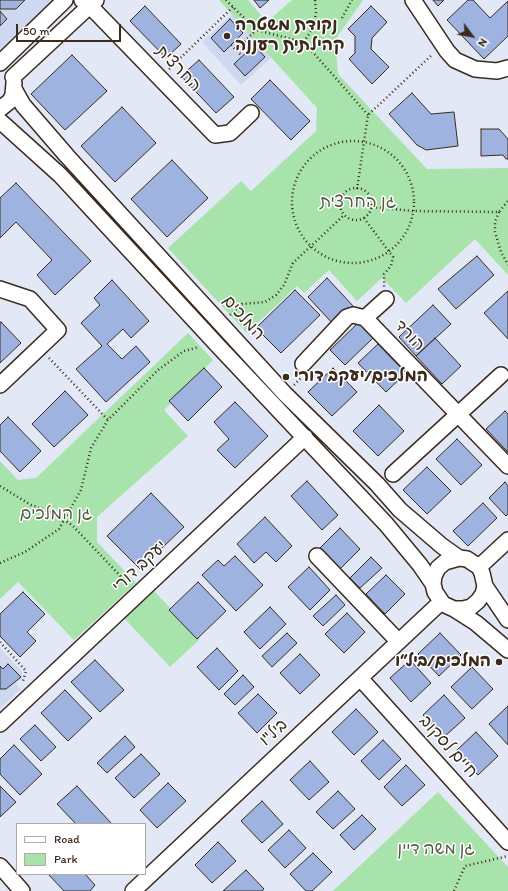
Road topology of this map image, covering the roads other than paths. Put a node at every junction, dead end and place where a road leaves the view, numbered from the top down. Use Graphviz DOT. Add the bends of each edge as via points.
graph roads {
  1 [pos="66,0"];
  2 [pos="413,0"];
  3 [pos="90,2"];
  4 [pos="0,63"];
  5 [pos="508,68"];
  6 [pos="14,83"];
  7 [pos="0,109"];
  8 [pos="250,113"];
  9 [pos="0,121"];
  10 [pos="0,289"];
  11 [pos="386,299"];
  12 [pos="365,318"];
  13 [pos="303,364"];
  14 [pos="502,375"];
  15 [pos="0,385"];
  16 [pos="458,415"];
  17 [pos="305,437"];
  18 [pos="508,466"];
  19 [pos="393,474"];
  20 [pos="508,540"];
  21 [pos="317,556"];
  22 [pos="459,558"];
  23 [pos="479,567"];
  24 [pos="433,584"];
  25 [pos="485,586"];
  26 [pos="441,602"];
  27 [pos="454,609"];
  28 [pos="508,620"];
  29 [pos="398,641"];
  30 [pos="508,650"];
  31 [pos="360,678"];
  32 [pos="0,724"];
  33 [pos="508,842"];
  34 [pos="0,866"];
  35 [pos="22,891"];
  36 [pos="133,891"];
  1 -- 4 [label="street"];
  2 -- 5 [label="street" via="454,60 467,67 497,71"];
  3 -- 6 [label="street"];
  3 -- 8 [label="street, החרצית" via="214,135 230,133"];
  4 -- 6 [label="street, המלכים" via="9,70"];
  6 -- 7 [label="street" via="10,101"];
  6 -- 22 [label="street, המלכים" via="24,105 67,156 285,394 400,510"];
  9 -- 17 [label="street" via="60,175"];
  10 -- 15 [label="street" via="30,300 58,330"];
  11 -- 12 [label="street, הורד"];
  12 -- 13 [label="street" via="353,315 347,318"];
  12 -- 16 [label="street, הורד"];
  14 -- 16 [label="street"];
  16 -- 18 [label="street, הורד"];
  16 -- 19 [label="street"];
  17 -- 24 [label="street" via="386,524"];
  17 -- 32 [label="street, יעקב דורי"];
  20 -- 23 [label="street"];
  21 -- 29 [label="street"];
  22 -- 23 [label="street" via="467,559"];
  22 -- 24 [label="street" via="445,562 438,568"];
  23 -- 25 [label="street"];
  24 -- 26 [label="street" via="434,592"];
  25 -- 27 [label="street" via="483,594 471,607 463,610"];
  25 -- 28 [label="street"];
  26 -- 27 [label="street"];
  26 -- 29 [label="street, ביל\"ו"];
  27 -- 30 [label="street" via="476,623"];
  29 -- 31 [label="street, ביל\"ו"];
  31 -- 33 [label="street, חיים לסקוב"];
  31 -- 36 [label="street, ביל\"ו"];
  34 -- 35 [label="street"];
}
